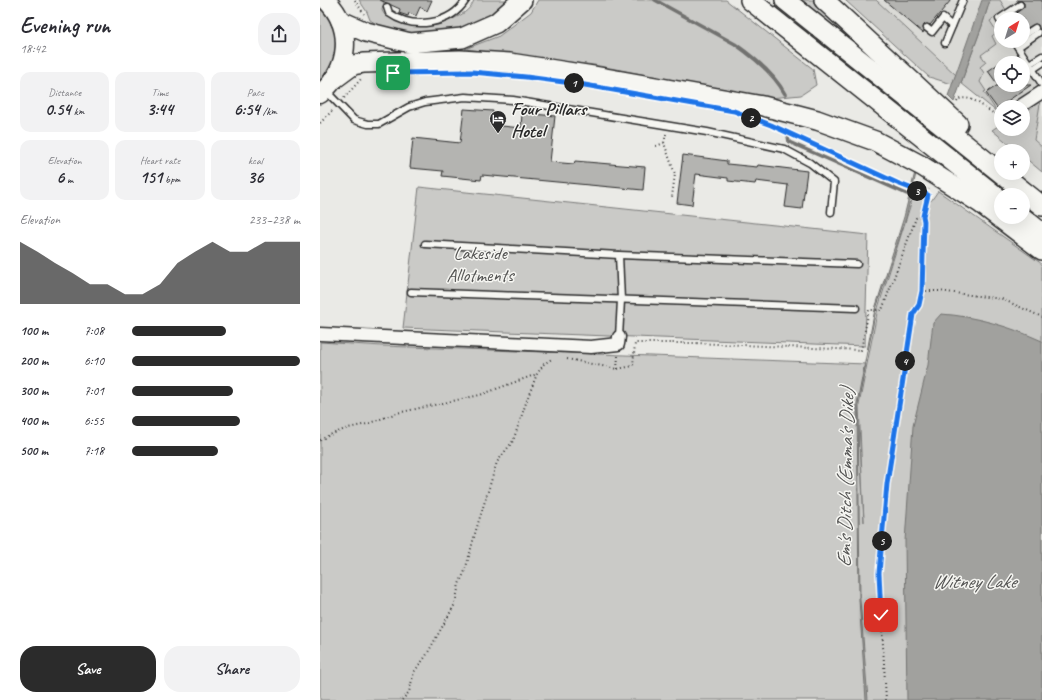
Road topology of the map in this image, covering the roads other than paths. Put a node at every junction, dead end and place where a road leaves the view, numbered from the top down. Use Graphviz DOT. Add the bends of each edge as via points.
graph roads {
  1 [pos="326,0"];
  2 [pos="466,0"];
  3 [pos="522,0"];
  4 [pos="750,0"];
  5 [pos="785,0"];
  6 [pos="824,0"];
  7 [pos="963,0"];
  8 [pos="1020,5"];
  9 [pos="387,7"];
  10 [pos="338,12"];
  11 [pos="1011,12"];
  12 [pos="952,26"];
  13 [pos="927,28"];
  14 [pos="1030,33"];
  15 [pos="1030,34"];
  16 [pos="945,43"];
  17 [pos="1042,56"];
  18 [pos="1042,63"];
  19 [pos="1030,64"];
  20 [pos="1030,65"];
  21 [pos="1030,67"];
  22 [pos="326,88"];
  23 [pos="1042,91"];
  24 [pos="1029,100"];
  25 [pos="985,160"];
  26 [pos="994,194"];
  27 [pos="1042,206"];
  28 [pos="831,212"];
  29 [pos="1030,223"];
  30 [pos="1042,233"];
  31 [pos="425,244"];
  32 [pos="1042,250"];
  33 [pos="619,255"];
  34 [pos="857,264"];
  35 [pos="411,292"];
  36 [pos="621,300"];
  37 [pos="856,308"];
  38 [pos="320,334"];
  39 [pos="619,337"];
  1 -- 10 [label="main road"];
  2 -- 9 [label="lane" via="459,10 441,21 412,22 389,13"];
  3 -- 10 [label="highway" via="496,24 462,38 410,43 366,32"];
  4 -- 26 [label="highway"];
  5 -- 25 [label="highway"];
  6 -- 25 [label="highway" via="963,129"];
  7 -- 12 [label="lane"];
  8 -- 11 [label="lane"];
  10 -- 22 [label="main road" via="345,37 345,48 342,65"];
  12 -- 13 [label="lane" via="943,18 932,32"];
  12 -- 16 [label="lane"];
  14 -- 15 [label="lane" via="1036,30"];
  17 -- 19 [label="lane"];
  18 -- 20 [label="lane"];
  21 -- 23 [label="lane"];
  22 -- 28 [label="lane" via="354,120 368,124 379,124 409,107 424,102 465,98 513,100 707,132 784,149 810,163 834,182"];
  22 -- 32 [label="highway" via="353,66 460,60 510,63 764,106 817,120 875,141 922,166 973,199"];
  23 -- 24 [label="street"];
  25 -- 27 [label="highway"];
  29 -- 30 [label="highway"];
  31 -- 33 [label="lane"];
  33 -- 34 [label="lane"];
  33 -- 36 [label="lane"];
  35 -- 36 [label="lane"];
  36 -- 37 [label="lane"];
  36 -- 39 [label="lane"];
  38 -- 39 [label="street" via="591,347 618,344"];
}
